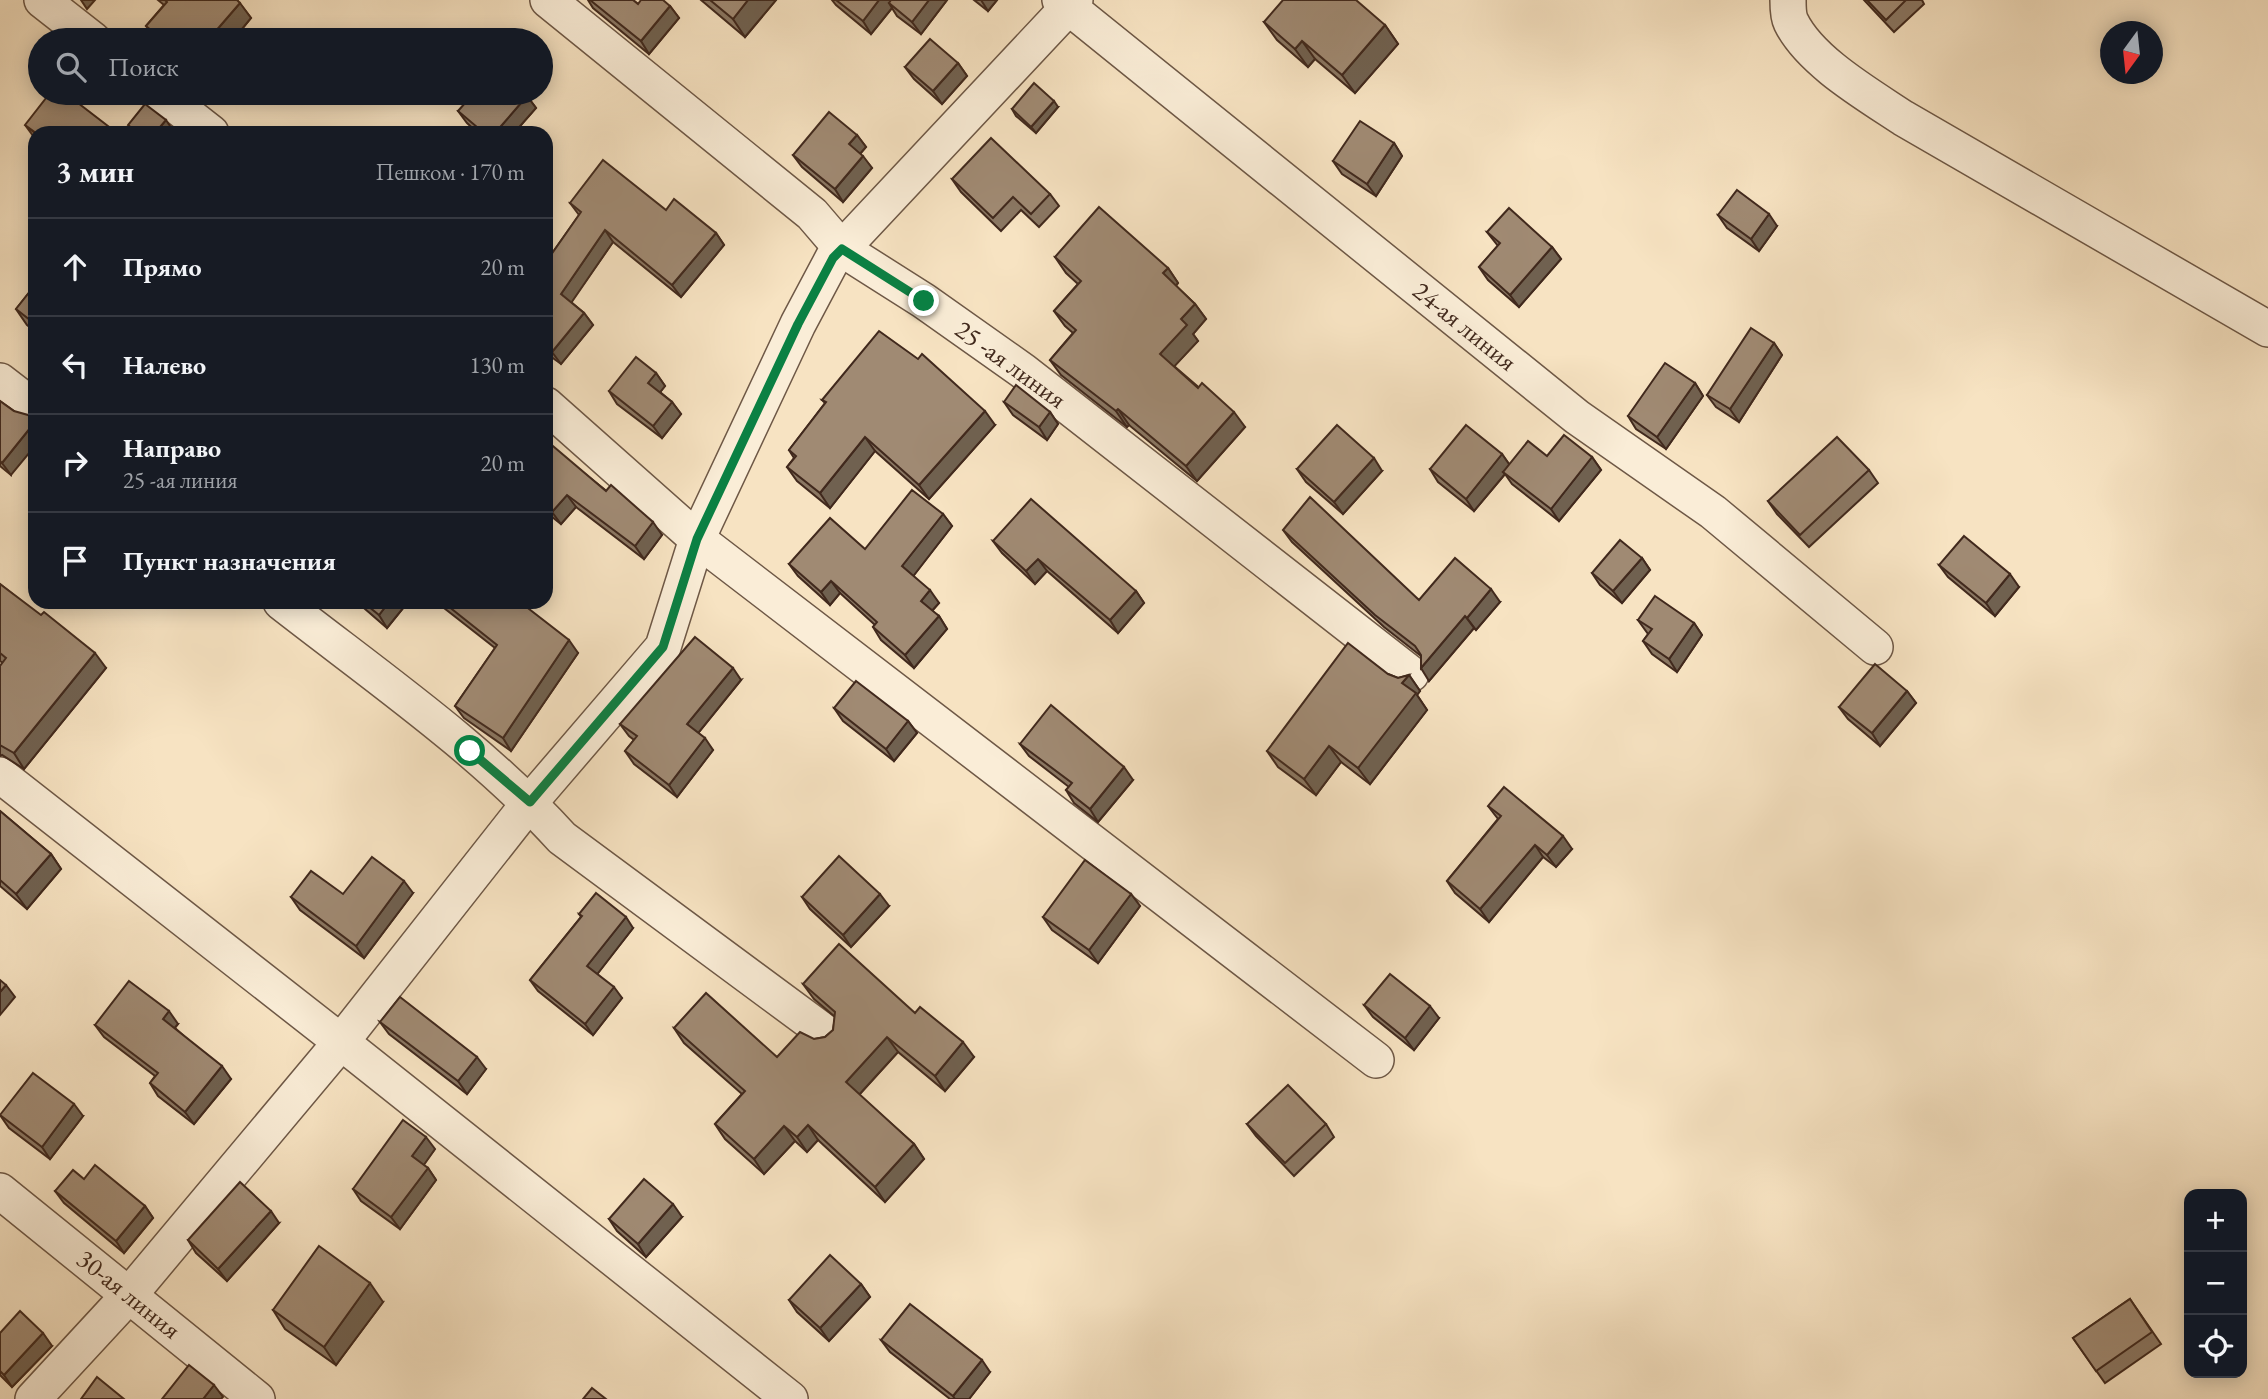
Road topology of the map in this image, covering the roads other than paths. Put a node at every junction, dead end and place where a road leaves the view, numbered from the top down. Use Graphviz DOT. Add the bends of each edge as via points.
graph roads {
  1 [pos="42,0"];
  2 [pos="548,0"];
  3 [pos="1788,0"];
  4 [pos="1068,2"];
  5 [pos="78,28"];
  6 [pos="175,105"];
  7 [pos="202,126"];
  8 [pos="842,249"];
  9 [pos="2268,329"];
  10 [pos="0,381"];
  11 [pos="28,403"];
  12 [pos="553,411"];
  13 [pos="697,539"];
  14 [pos="290,609"];
  15 [pos="1875,647"];
  16 [pos="1411,674"];
  17 [pos="0,775"];
  18 [pos="530,802"];
  19 [pos="827,1034"];
  20 [pos="341,1042"];
  21 [pos="1376,1060"];
  22 [pos="0,1191"];
  23 [pos="130,1294"];
  24 [pos="33,1399"];
  25 [pos="257,1399"];
  26 [pos="790,1399"];
  1 -- 5 [label="street"];
  2 -- 8 [label="street, 25 -ая линия" via="802,205"];
  3 -- 9 [label="street" via="1790,20 1811,48 1903,118"];
  4 -- 8 [label="street"];
  4 -- 15 [label="street, 24-ая линия" via="1577,417 1713,512"];
  6 -- 7 [label="street"];
  8 -- 13 [label="street" via="798,324"];
  8 -- 16 [label="street, 25 -ая линия" via="1023,371"];
  10 -- 11 [label="street"];
  12 -- 13 [label="street"];
  13 -- 18 [label="street" via="663,647"];
  13 -- 21 [label="street"];
  14 -- 18 [label="street"];
  17 -- 20 [label="street"];
  18 -- 19 [label="street" via="562,838"];
  18 -- 20 [label="street"];
  20 -- 23 [label="street"];
  20 -- 26 [label="street"];
  22 -- 23 [label="street, 30-ая линия"];
  23 -- 24 [label="street"];
  23 -- 25 [label="street, 30-ая линия"];
}
